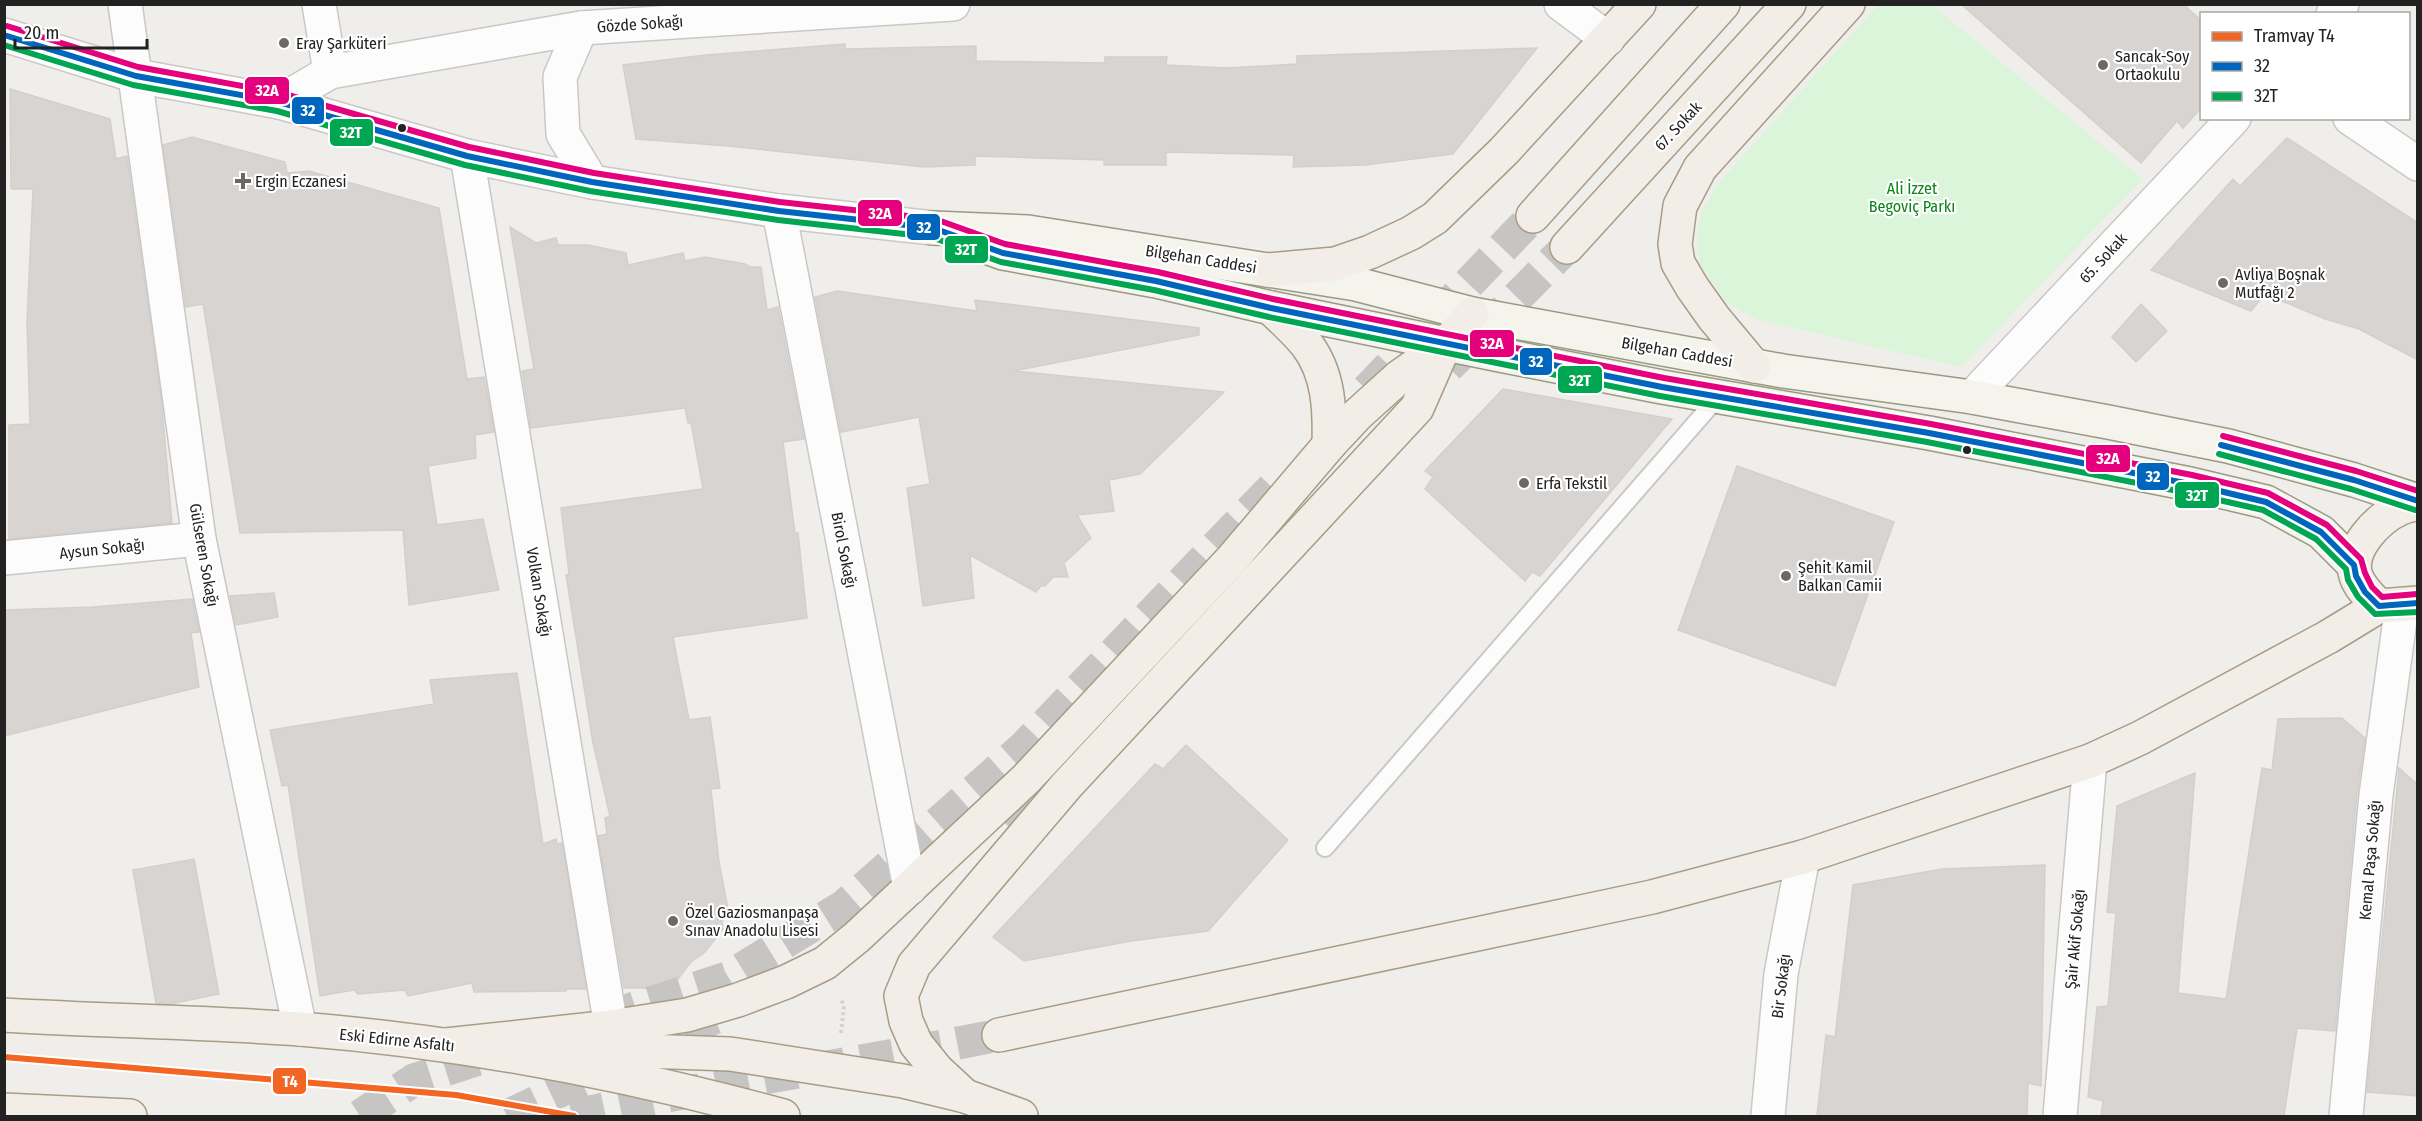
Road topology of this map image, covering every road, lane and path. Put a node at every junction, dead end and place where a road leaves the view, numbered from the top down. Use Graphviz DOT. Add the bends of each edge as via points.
graph roads {
  1 [pos="125,4"];
  2 [pos="319,4"];
  3 [pos="953,4"];
  4 [pos="1561,4"];
  5 [pos="1639,4"];
  6 [pos="1723,4"];
  7 [pos="1789,4"];
  8 [pos="1848,4"];
  9 [pos="581,27"];
  10 [pos="4,35"];
  11 [pos="1608,39"];
  12 [pos="330,72"];
  13 [pos="136,76"];
  14 [pos="279,102"];
  15 [pos="2232,120"];
  16 [pos="2353,120"];
  17 [pos="466,156"];
  18 [pos="2418,164"];
  19 [pos="592,182"];
  20 [pos="779,212"];
  21 [pos="1533,216"];
  22 [pos="933,228"];
  23 [pos="1566,247"];
  24 [pos="1267,270"];
  25 [pos="1270,308"];
  26 [pos="1472,314"];
  27 [pos="1446,344"];
  28 [pos="1754,366"];
  29 [pos="1719,396"];
  30 [pos="1972,397"];
  31 [pos="1329,445"];
  32 [pos="2418,502"];
  33 [pos="199,539"];
  34 [pos="4,558"];
  35 [pos="2354,565"];
  36 [pos="2399,605"];
  37 [pos="2090,761"];
  38 [pos="1325,848"];
  39 [pos="1803,857"];
  40 [pos="910,888"];
  41 [pos="942,930"];
  42 [pos="4,1016"];
  43 [pos="611,1027"];
  44 [pos="300,1029"];
  45 [pos="999,1035"];
  46 [pos="446,1045"];
  47 [pos="540,1059"];
  48 [pos="965,1096"];
  49 [pos="4,1110"];
  50 [pos="130,1116"];
  51 [pos="783,1116"];
  52 [pos="1021,1116"];
  53 [pos="1768,1116"];
  54 [pos="2061,1116"];
  55 [pos="2346,1116"];
  1 -- 13 [label="street, Gülseren Sokağı"];
  2 -- 12 [label="street"];
  3 -- 9 [label="street, Gözde Sokağı"];
  4 -- 11 [label="street"];
  5 -- 11 [label="main road"];
  6 -- 21 [label="main road"];
  7 -- 23 [label="main road, 67. Sokak"];
  8 -- 28 [label="main road" via="1701,168 1680,206 1678,263 1714,318"];
  9 -- 12 [label="street, Gözde Sokağı"];
  9 -- 19 [label="street" via="560,77 563,134"];
  10 -- 13 [label="street, Bilgehan Caddesi"];
  11 -- 24 [label="main road" via="1504,151 1435,218 1370,252 1335,264"];
  12 -- 14 [label="street"];
  13 -- 14 [label="street, Bilgehan Caddesi"];
  13 -- 33 [label="street, Gülseren Sokağı"];
  14 -- 17 [label="street, Bilgehan Caddesi"];
  15 -- 30 [label="street, 65. Sokak"];
  16 -- 18 [label="street"];
  17 -- 19 [label="street, Bilgehan Caddesi"];
  17 -- 43 [label="street, Volkan Sokağı"];
  19 -- 20 [label="street, Bilgehan Caddesi"];
  20 -- 22 [label="street, Bilgehan Caddesi"];
  20 -- 40 [label="street, Birol Sokağı"];
  22 -- 24 [label="main road, Bilgehan Caddesi" via="1028,232"];
  22 -- 25 [label="main road, Bilgehan Caddesi" via="1003,253 1156,281"];
  24 -- 26 [label="main road, Bilgehan Caddesi" via="1356,284"];
  25 -- 27 [label="main road, Bilgehan Caddesi"];
  25 -- 31 [label="main road" via="1308,346 1321,371 1330,408"];
  26 -- 27 [label="main road"];
  26 -- 28 [label="main road, Bilgehan Caddesi"];
  27 -- 29 [label="main road, Bilgehan Caddesi"];
  27 -- 31 [label="main road" via="1399,377"];
  27 -- 41 [label="main road" via="1418,408 1067,785"];
  28 -- 30 [label="main road, Bilgehan Caddesi"];
  29 -- 35 [label="main road, Bilgehan Caddesi" via="1951,437 2266,502 2321,532"];
  29 -- 38 [label="lane"];
  30 -- 32 [label="main road, Bilgehan Caddesi" via="2228,446 2354,480"];
  31 -- 40 [label="main road" via="1233,558 1042,763"];
  32 -- 35 [label="main road" via="2398,509 2376,524 2360,546"];
  33 -- 34 [label="street, Aysun Sokağı"];
  33 -- 44 [label="street, Gülseren Sokağı"];
  35 -- 36 [label="main road" via="2365,592"];
  36 -- 37 [label="main road" via="2328,637"];
  36 -- 55 [label="street, Kemal Paşa Sokağı" via="2376,795"];
  37 -- 39 [label="main road"];
  37 -- 54 [label="street, Şair Akif Sokağı"];
  39 -- 45 [label="main road" via="1652,897"];
  39 -- 53 [label="street, Bir Sokağı" via="1781,974"];
  40 -- 41 [label="main road"];
  40 -- 43 [label="main road" via="825,963 786,982 687,1016"];
  41 -- 48 [label="main road" via="914,965 901,996 916,1044"];
  42 -- 44 [label="main road, Eski Edirne Asfaltı"];
  43 -- 46 [label="main road"];
  44 -- 46 [label="main road, Eski Edirne Asfaltı"];
  46 -- 47 [label="main road, Eski Edirne Asfaltı"];
  47 -- 48 [label="main road" via="613,1050 730,1054 903,1081"];
  47 -- 51 [label="main road, Eski Edirne Asfaltı" via="635,1078"];
  48 -- 52 [label="main road"];
  49 -- 50 [label="main road"];
}
